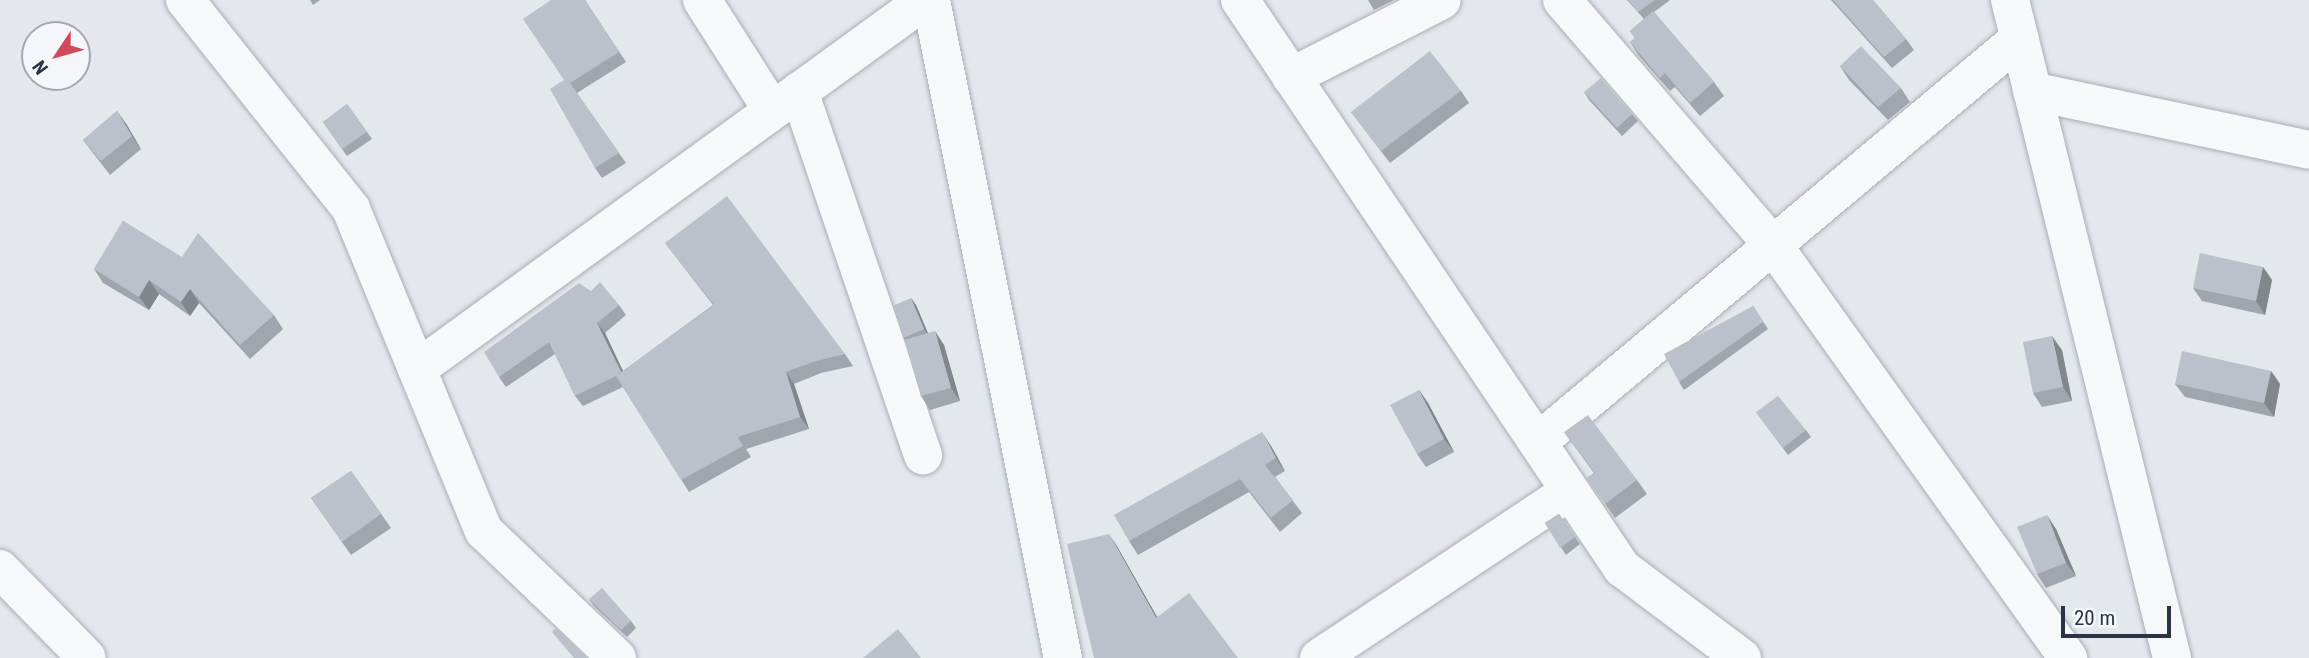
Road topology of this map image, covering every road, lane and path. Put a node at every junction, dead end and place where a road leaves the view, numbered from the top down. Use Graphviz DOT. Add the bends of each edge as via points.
graph roads {
  1 [pos="186,0"];
  2 [pos="702,0"];
  3 [pos="928,0"];
  4 [pos="1240,0"];
  5 [pos="1442,0"];
  6 [pos="1562,0"];
  7 [pos="2010,0"];
  8 [pos="2019,39"];
  9 [pos="1292,77"];
  10 [pos="2032,91"];
  11 [pos="786,101"];
  12 [pos="2309,150"];
  13 [pos="1773,245"];
  14 [pos="417,369"];
  15 [pos="1538,442"];
  16 [pos="923,456"];
  17 [pos="1570,491"];
  18 [pos="0,569"];
  19 [pos="1059,656"];
  20 [pos="1322,657"];
  21 [pos="87,658"];
  22 [pos="617,658"];
  23 [pos="1742,658"];
  24 [pos="2068,658"];
  25 [pos="2172,658"];
  1 -- 14 [label="street" via="351,209"];
  2 -- 11 [label="street"];
  3 -- 11 [label="street"];
  3 -- 19 [label="street"];
  4 -- 9 [label="street"];
  5 -- 9 [label="street"];
  6 -- 13 [label="street"];
  7 -- 8 [label="street"];
  8 -- 10 [label="street"];
  8 -- 13 [label="street"];
  9 -- 15 [label="street"];
  10 -- 12 [label="street"];
  10 -- 25 [label="street"];
  11 -- 14 [label="street"];
  11 -- 16 [label="street"];
  13 -- 15 [label="street"];
  13 -- 24 [label="street"];
  14 -- 22 [label="street" via="484,531"];
  15 -- 17 [label="street"];
  17 -- 20 [label="street"];
  17 -- 23 [label="street" via="1622,568"];
  18 -- 21 [label="street"];
}
